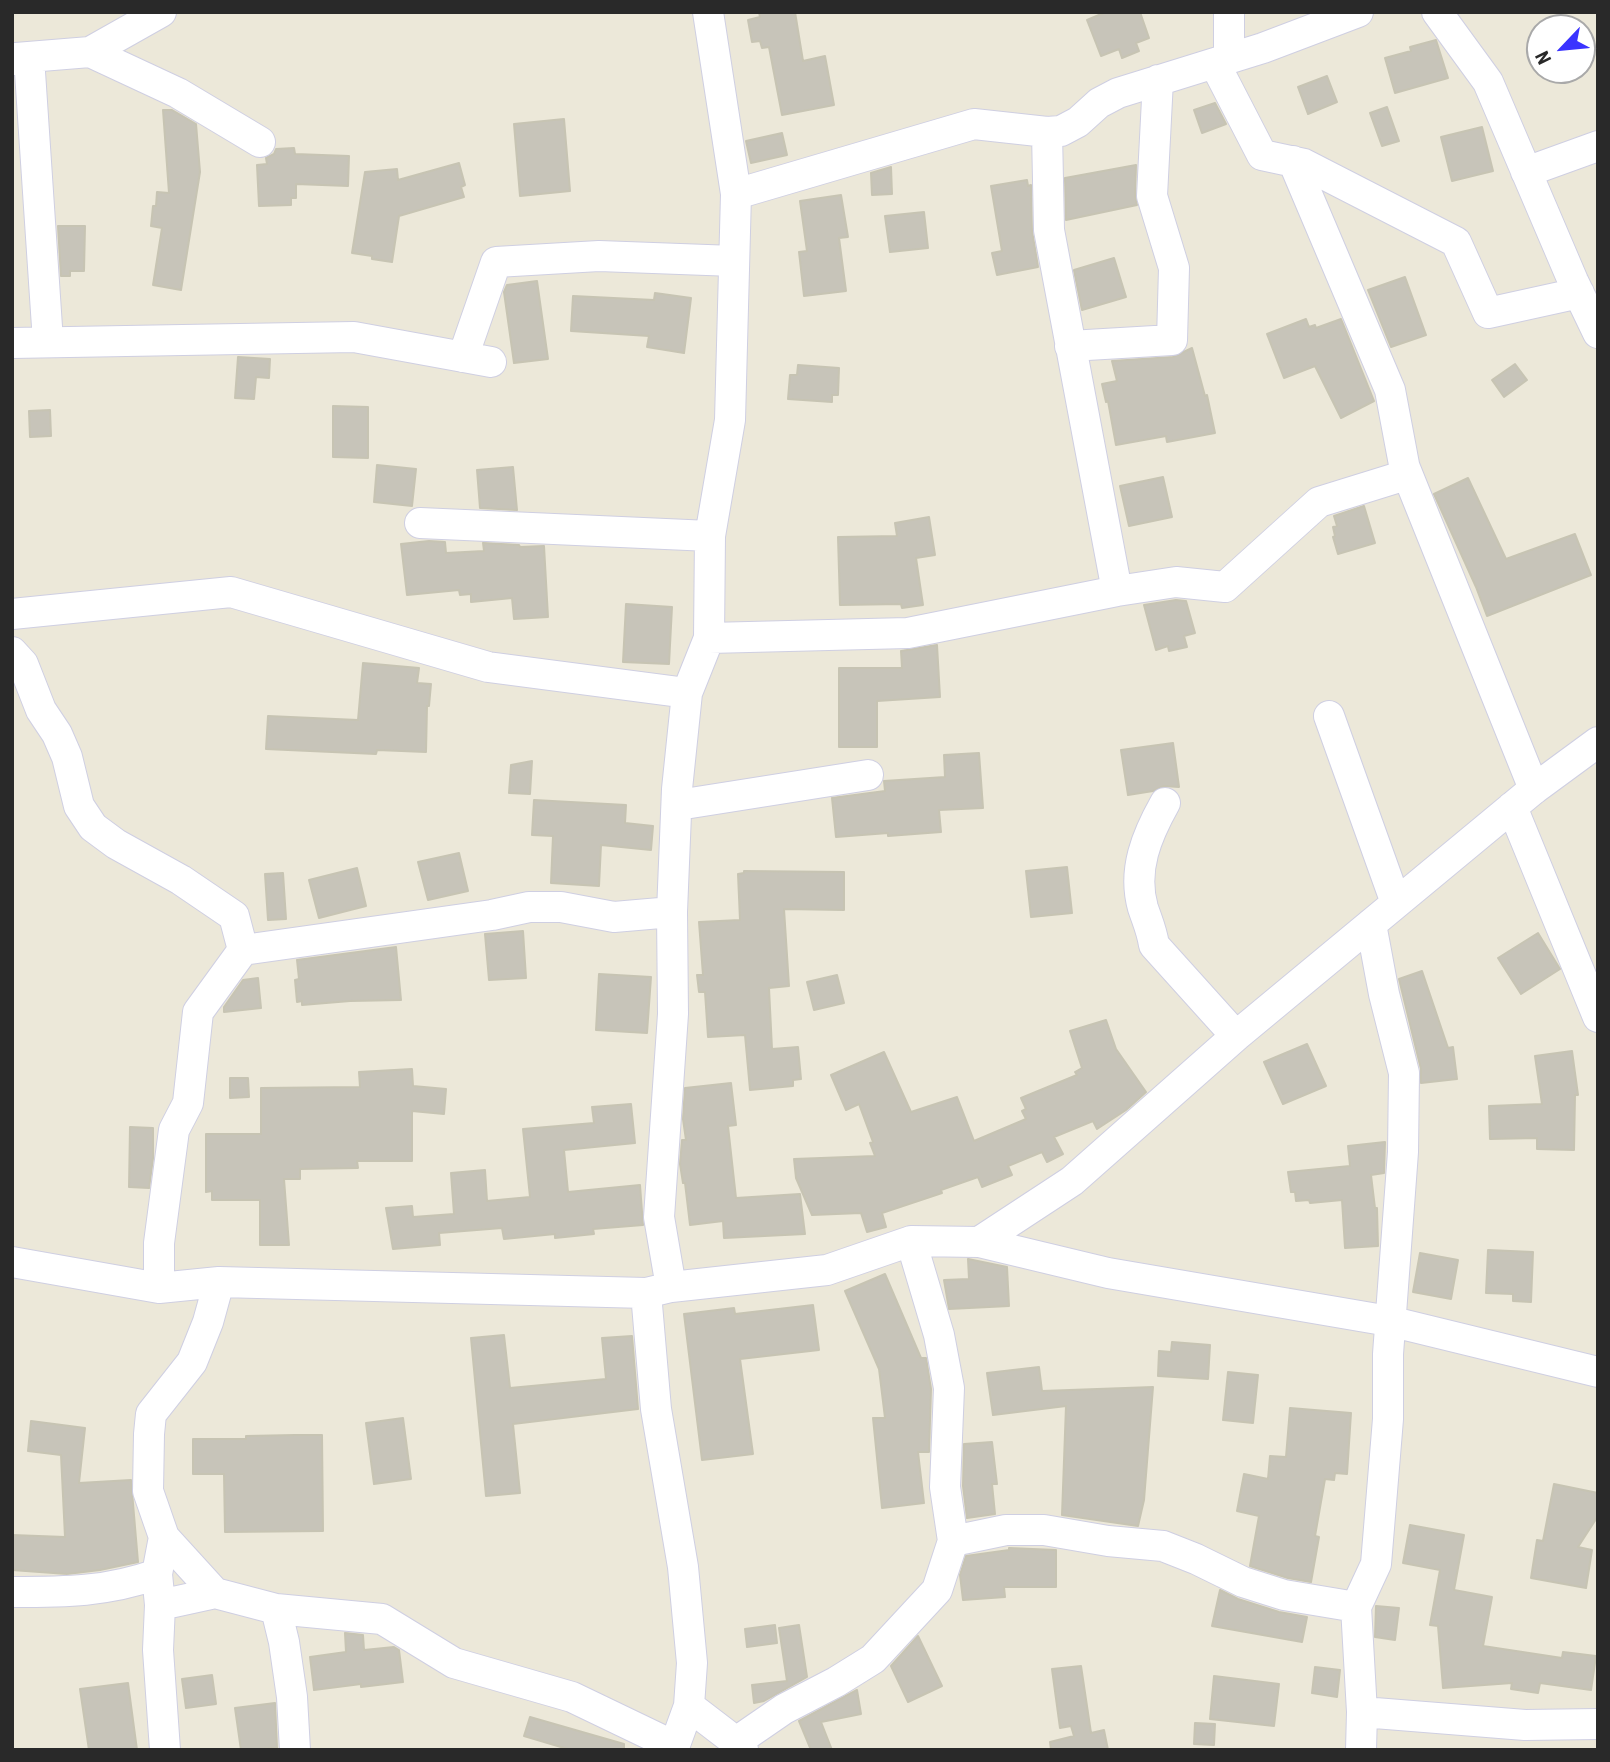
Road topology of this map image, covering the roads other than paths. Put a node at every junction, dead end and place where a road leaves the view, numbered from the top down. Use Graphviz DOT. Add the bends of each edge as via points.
graph roads {
  1 [pos="161,12"];
  2 [pos="708,12"];
  3 [pos="1358,12"];
  4 [pos="1437,12"];
  5 [pos="1225,36"];
  6 [pos="90,52"];
  7 [pos="21,59"];
  8 [pos="1158,80"];
  9 [pos="1047,132"];
  10 [pos="260,142"];
  11 [pos="1598,146"];
  12 [pos="1293,161"];
  13 [pos="1526,172"];
  14 [pos="736,194"];
  15 [pos="734,261"];
  16 [pos="1578,293"];
  17 [pos="1598,333"];
  18 [pos="48,342"];
  19 [pos="12,343"];
  20 [pos="1070,346"];
  21 [pos="1405,468"];
  22 [pos="420,523"];
  23 [pos="710,536"];
  24 [pos="1117,591"];
  25 [pos="12,614"];
  26 [pos="709,638"];
  27 [pos="16,661"];
  28 [pos="687,693"];
  29 [pos="1329,716"];
  30 [pos="1598,742"];
  31 [pos="868,775"];
  32 [pos="1523,798"];
  33 [pos="1165,803"];
  34 [pos="678,805"];
  35 [pos="1396,904"];
  36 [pos="672,912"];
  37 [pos="1371,924"];
  38 [pos="243,950"];
  39 [pos="1598,1017"];
  40 [pos="1236,1036"];
  41 [pos="911,1241"];
  42 [pos="979,1242"];
  43 [pos="12,1262"];
  44 [pos="219,1282"];
  45 [pos="159,1289"];
  46 [pos="659,1290"];
  47 [pos="1389,1321"];
  48 [pos="1598,1372"];
  49 [pos="164,1537"];
  50 [pos="953,1541"];
  51 [pos="157,1574"];
  52 [pos="12,1592"];
  53 [pos="215,1593"];
  54 [pos="160,1605"];
  55 [pos="1356,1607"];
  56 [pos="276,1609"];
  57 [pos="689,1706"];
  58 [pos="1362,1712"];
  59 [pos="1598,1724"];
  60 [pos="739,1746"];
  61 [pos="673,1748"];
  62 [pos="165,1750"];
  63 [pos="295,1750"];
  64 [pos="1361,1750"];
  1 -- 6 [label="street"];
  2 -- 14 [label="street"];
  3 -- 5 [label="street"];
  4 -- 13 [label="street" via="1488,82"];
  5 -- 8 [label="street"];
  5 -- 12 [label="street" via="1262,155"];
  6 -- 7 [label="street"];
  6 -- 10 [label="street" via="178,93"];
  7 -- 18 [label="street"];
  8 -- 9 [label="street" via="1118,93 1078,122"];
  8 -- 20 [label="street" via="1152,196 1174,268 1172,340"];
  9 -- 14 [label="street" via="974,124"];
  9 -- 20 [label="street" via="1049,230"];
  11 -- 13 [label="street"];
  12 -- 16 [label="street" via="1456,242 1488,313"];
  12 -- 21 [label="street" via="1390,390"];
  13 -- 16 [label="street"];
  14 -- 15 [label="street"];
  15 -- 18 [label="street" via="599,256 496,262 477,359 354,337"];
  15 -- 23 [label="street" via="730,420"];
  16 -- 17 [label="street"];
  18 -- 19 [label="street"];
  20 -- 24 [label="street"];
  21 -- 24 [label="street" via="1406,475 1319,502 1225,587 1177,582"];
  21 -- 32 [label="street"];
  22 -- 23 [label="street"];
  23 -- 26 [label="street"];
  24 -- 26 [label="street" via="908,633"];
  25 -- 28 [label="street" via="231,592 488,667"];
  26 -- 28 [label="street"];
  27 -- 38 [label="street" via="57,734 79,806 93,827 234,916"];
  28 -- 34 [label="street"];
  29 -- 35 [label="street"];
  30 -- 32 [label="street"];
  31 -- 34 [label="street"];
  32 -- 35 [label="street"];
  32 -- 39 [label="street"];
  33 -- 40 [label="street" via="1140,864 1143,906 1154,944"];
  34 -- 36 [label="street"];
  35 -- 37 [label="street"];
  36 -- 38 [label="street" via="614,917 561,907 529,907"];
  36 -- 46 [label="street" via="673,1014 659,1217"];
  37 -- 40 [label="street"];
  37 -- 47 [label="street" via="1404,1073"];
  38 -- 45 [label="street" via="198,1013 188,1103 174,1130 159,1243"];
  40 -- 42 [label="street" via="1072,1181"];
  41 -- 42 [label="street"];
  41 -- 46 [label="street" via="827,1270"];
  41 -- 50 [label="street" via="939,1335 949,1388 944,1488"];
  42 -- 47 [label="street" via="1108,1273"];
  43 -- 45 [label="street"];
  44 -- 45 [label="street"];
  44 -- 46 [label="street"];
  44 -- 49 [label="street" via="192,1362 151,1414 148,1491"];
  46 -- 57 [label="street" via="656,1409 683,1567 692,1663"];
  47 -- 48 [label="street"];
  47 -- 55 [label="street" via="1388,1419 1376,1564"];
  49 -- 51 [label="street"];
  49 -- 53 [label="street"];
  50 -- 55 [label="street" via="1006,1530 1044,1530 1163,1546 1242,1582 1284,1595"];
  50 -- 60 [label="street" via="937,1590 873,1659 784,1709"];
  51 -- 52 [label="street" via="94,1590"];
  51 -- 54 [label="street"];
  53 -- 54 [label="street"];
  53 -- 56 [label="street"];
  54 -- 62 [label="street" via="158,1650"];
  55 -- 58 [label="street"];
  56 -- 61 [label="street" via="382,1619 454,1663 572,1697"];
  56 -- 63 [label="street" via="292,1697"];
  57 -- 60 [label="street"];
  57 -- 61 [label="street"];
  58 -- 59 [label="street" via="1525,1726"];
  58 -- 64 [label="street"];
}
